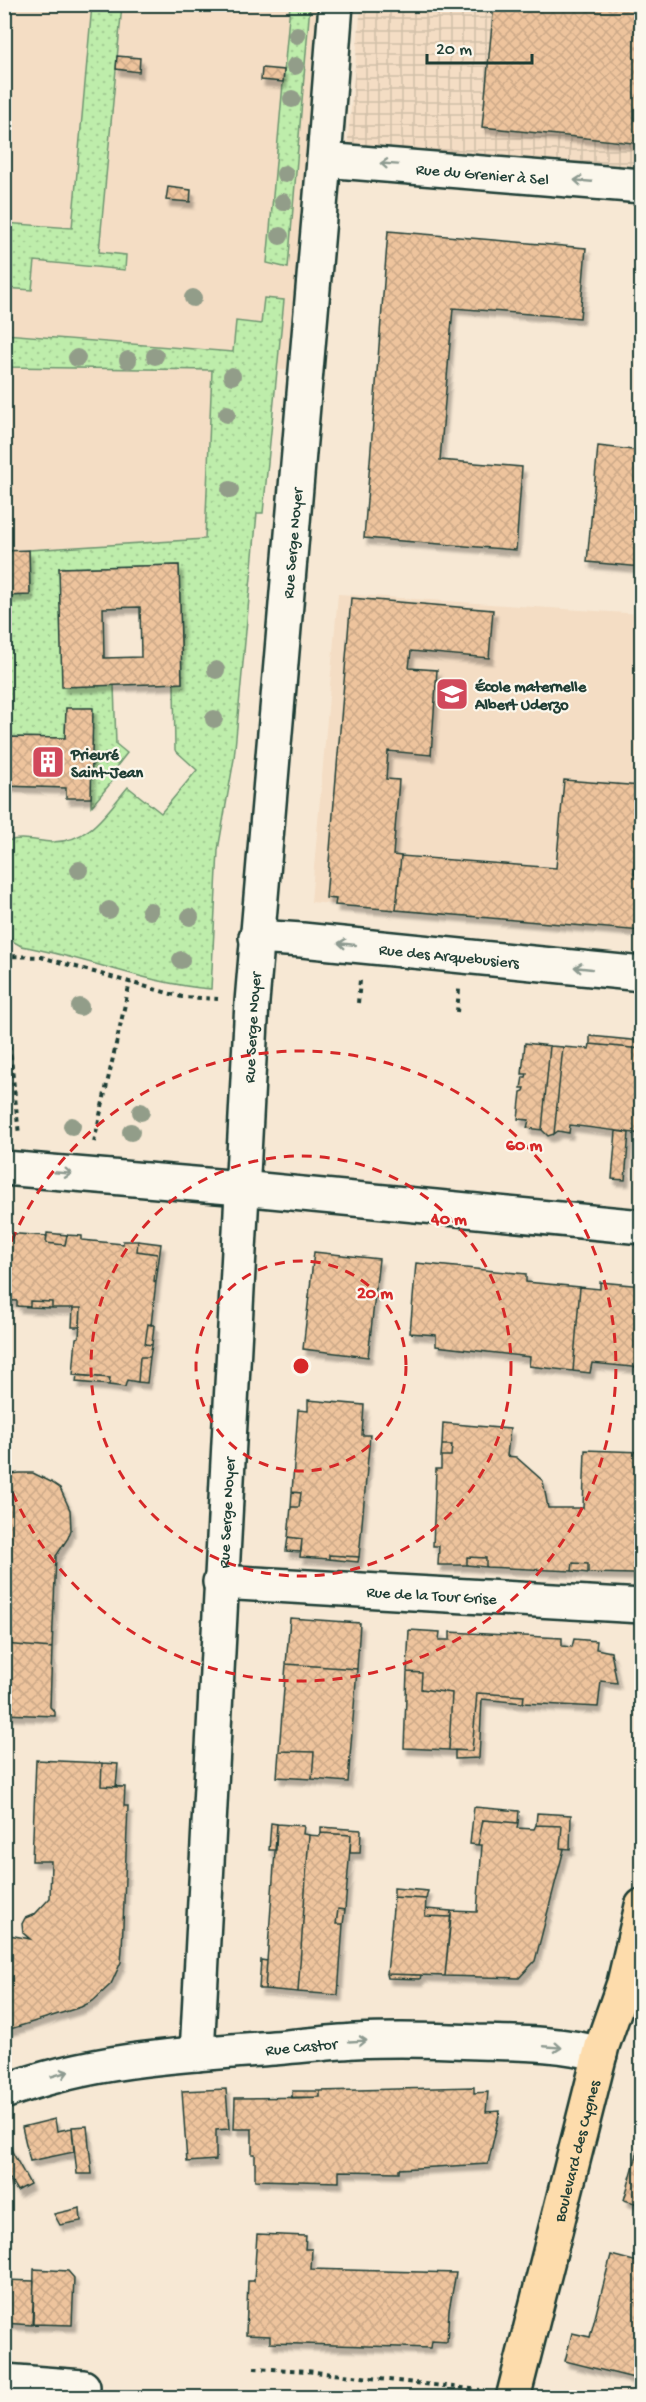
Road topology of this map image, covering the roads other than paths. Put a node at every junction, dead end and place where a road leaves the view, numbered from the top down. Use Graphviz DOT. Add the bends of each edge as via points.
graph roads {
  1 [pos="336,4"];
  2 [pos="324,160"];
  3 [pos="642,186"];
  4 [pos="256,937"];
  5 [pos="642,974"];
  6 [pos="12,1155"];
  7 [pos="240,1188"];
  8 [pos="642,1227"];
  9 [pos="220,1582"];
  10 [pos="642,1606"];
  11 [pos="642,1906"];
  12 [pos="197,2054"];
  13 [pos="600,2054"];
  14 [pos="4,2092"];
  15 [pos="4,2381"];
  16 [pos="83,2387"];
  17 [pos="513,2395"];
  1 -- 2 [label="street, Rue Serge Noyer"];
  3 -- 2 [label="street, Rue du Grenier à Sel, one-way"];
  2 -- 4 [label="street, Rue Serge Noyer"];
  5 -- 4 [label="street, Rue des Arquebusiers, one-way"];
  4 -- 7 [label="street, Rue Serge Noyer"];
  6 -- 7 [label="street, one-way"];
  7 -- 8 [label="street"];
  7 -- 9 [label="street, Rue Serge Noyer"];
  9 -- 10 [label="street, Rue de la Tour Grise"];
  9 -- 12 [label="street, Rue Serge Noyer"];
  11 -- 13 [label="main road, Boulevard des Cygnes" via="624,1983"];
  12 -- 13 [label="street, Rue Castor, one-way" via="406,2039 510,2043"];
  14 -- 12 [label="street, Rue Castor, one-way" via="67,2072"];
  13 -- 17 [label="main road, Boulevard des Cygnes"];
  15 -- 16 [label="street"];
}
